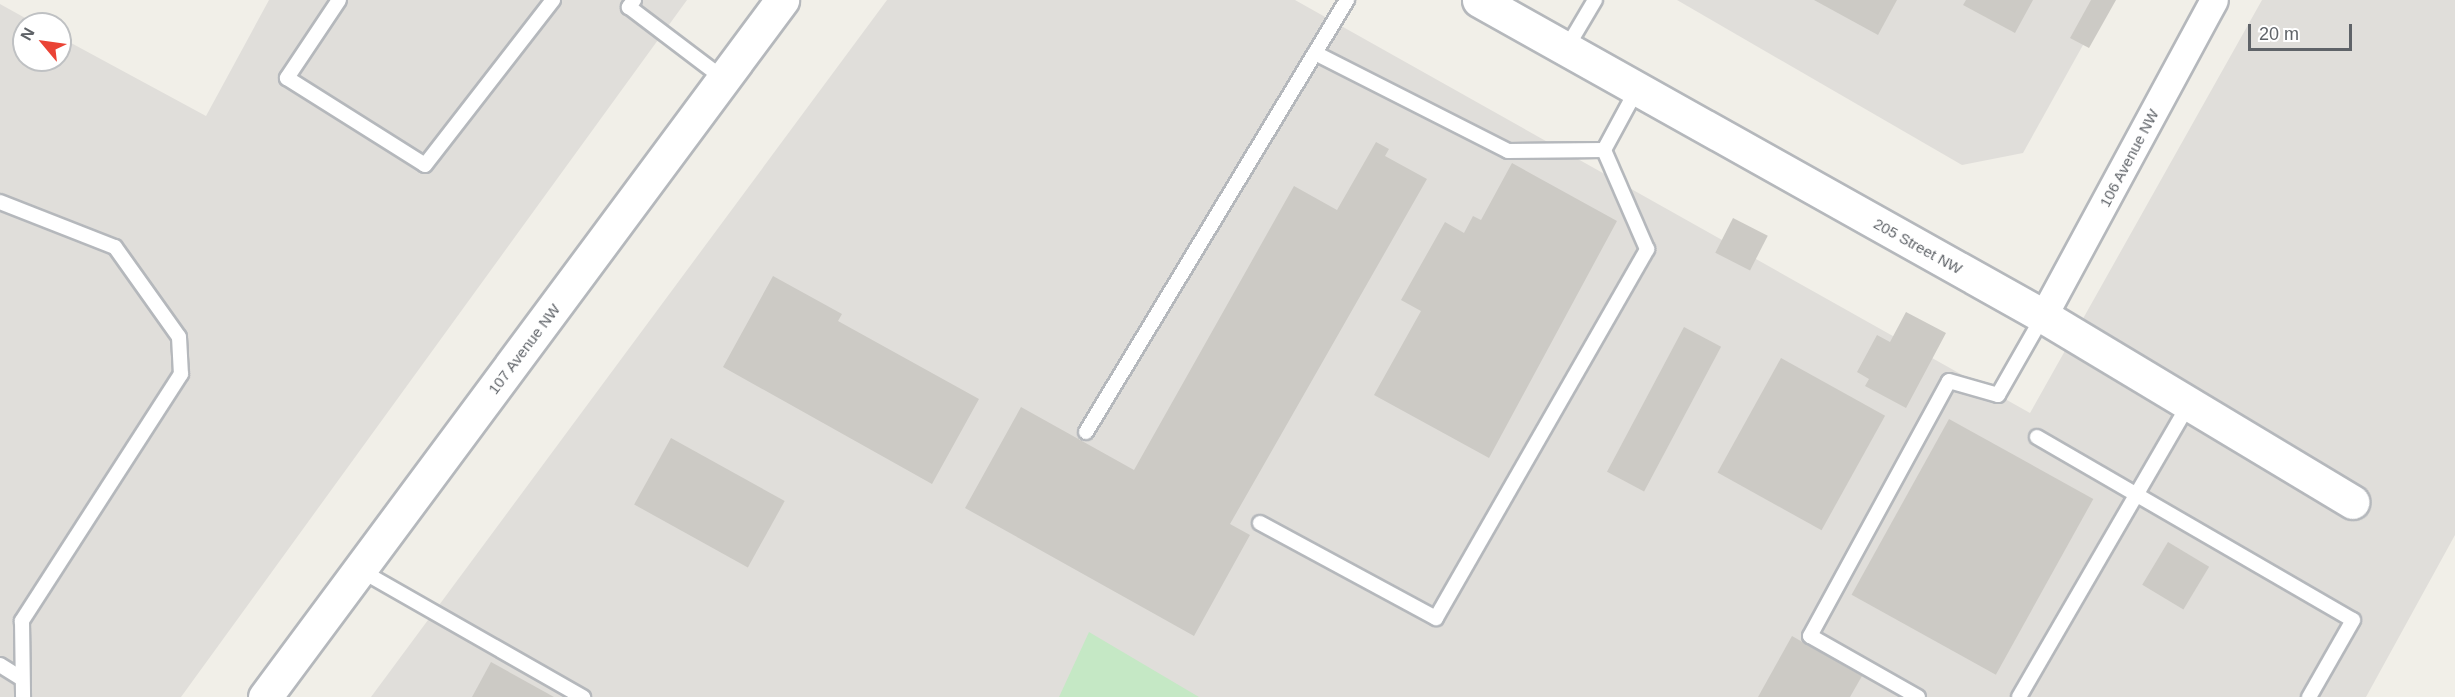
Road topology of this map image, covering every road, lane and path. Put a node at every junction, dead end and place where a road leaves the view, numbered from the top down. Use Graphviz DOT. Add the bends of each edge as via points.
graph roads {
  1 [pos="339,0"];
  2 [pos="553,0"];
  3 [pos="782,0"];
  4 [pos="1347,0"];
  5 [pos="1479,0"];
  6 [pos="1595,0"];
  7 [pos="2214,0"];
  8 [pos="628,2"];
  9 [pos="1566,49"];
  10 [pos="1315,53"];
  11 [pos="724,79"];
  12 [pos="1637,89"];
  13 [pos="1604,150"];
  14 [pos="0,202"];
  15 [pos="2043,316"];
  16 [pos="2189,404"];
  17 [pos="1086,432"];
  18 [pos="2037,437"];
  19 [pos="2136,496"];
  20 [pos="2352,502"];
  21 [pos="1260,523"];
  22 [pos="360,570"];
  23 [pos="0,665"];
  24 [pos="21,678"];
  25 [pos="22,697"];
  26 [pos="265,697"];
  27 [pos="583,697"];
  28 [pos="1918,697"];
  29 [pos="2019,697"];
  30 [pos="2309,697"];
  1 -- 2 [label="lane" via="287,78 425,165"];
  3 -- 11 [label="street, 107 Avenue NW"];
  4 -- 10 [label="lane"];
  5 -- 9 [label="street, 205 Street NW"];
  6 -- 9 [label="lane"];
  7 -- 15 [label="street, 106 Avenue NW"];
  8 -- 11 [label="lane"];
  9 -- 12 [label="street, 205 Street NW"];
  10 -- 13 [label="lane" via="1508,151"];
  10 -- 17 [label="lane"];
  11 -- 22 [label="street, 107 Avenue NW"];
  12 -- 13 [label="lane"];
  12 -- 15 [label="street, 205 Street NW"];
  13 -- 21 [label="lane" via="1647,249 1436,618"];
  14 -- 24 [label="lane" via="115,247 179,337 181,374 22,621"];
  15 -- 16 [label="street, 205 Street NW"];
  15 -- 28 [label="lane" via="1998,395 1949,381 1810,636"];
  16 -- 19 [label="lane"];
  16 -- 20 [label="street, 205 Street NW"];
  18 -- 19 [label="lane"];
  19 -- 29 [label="lane"];
  19 -- 30 [label="lane" via="2353,620"];
  22 -- 26 [label="street, 107 Avenue NW"];
  22 -- 27 [label="lane"];
  23 -- 24 [label="lane"];
  24 -- 25 [label="lane"];
}
